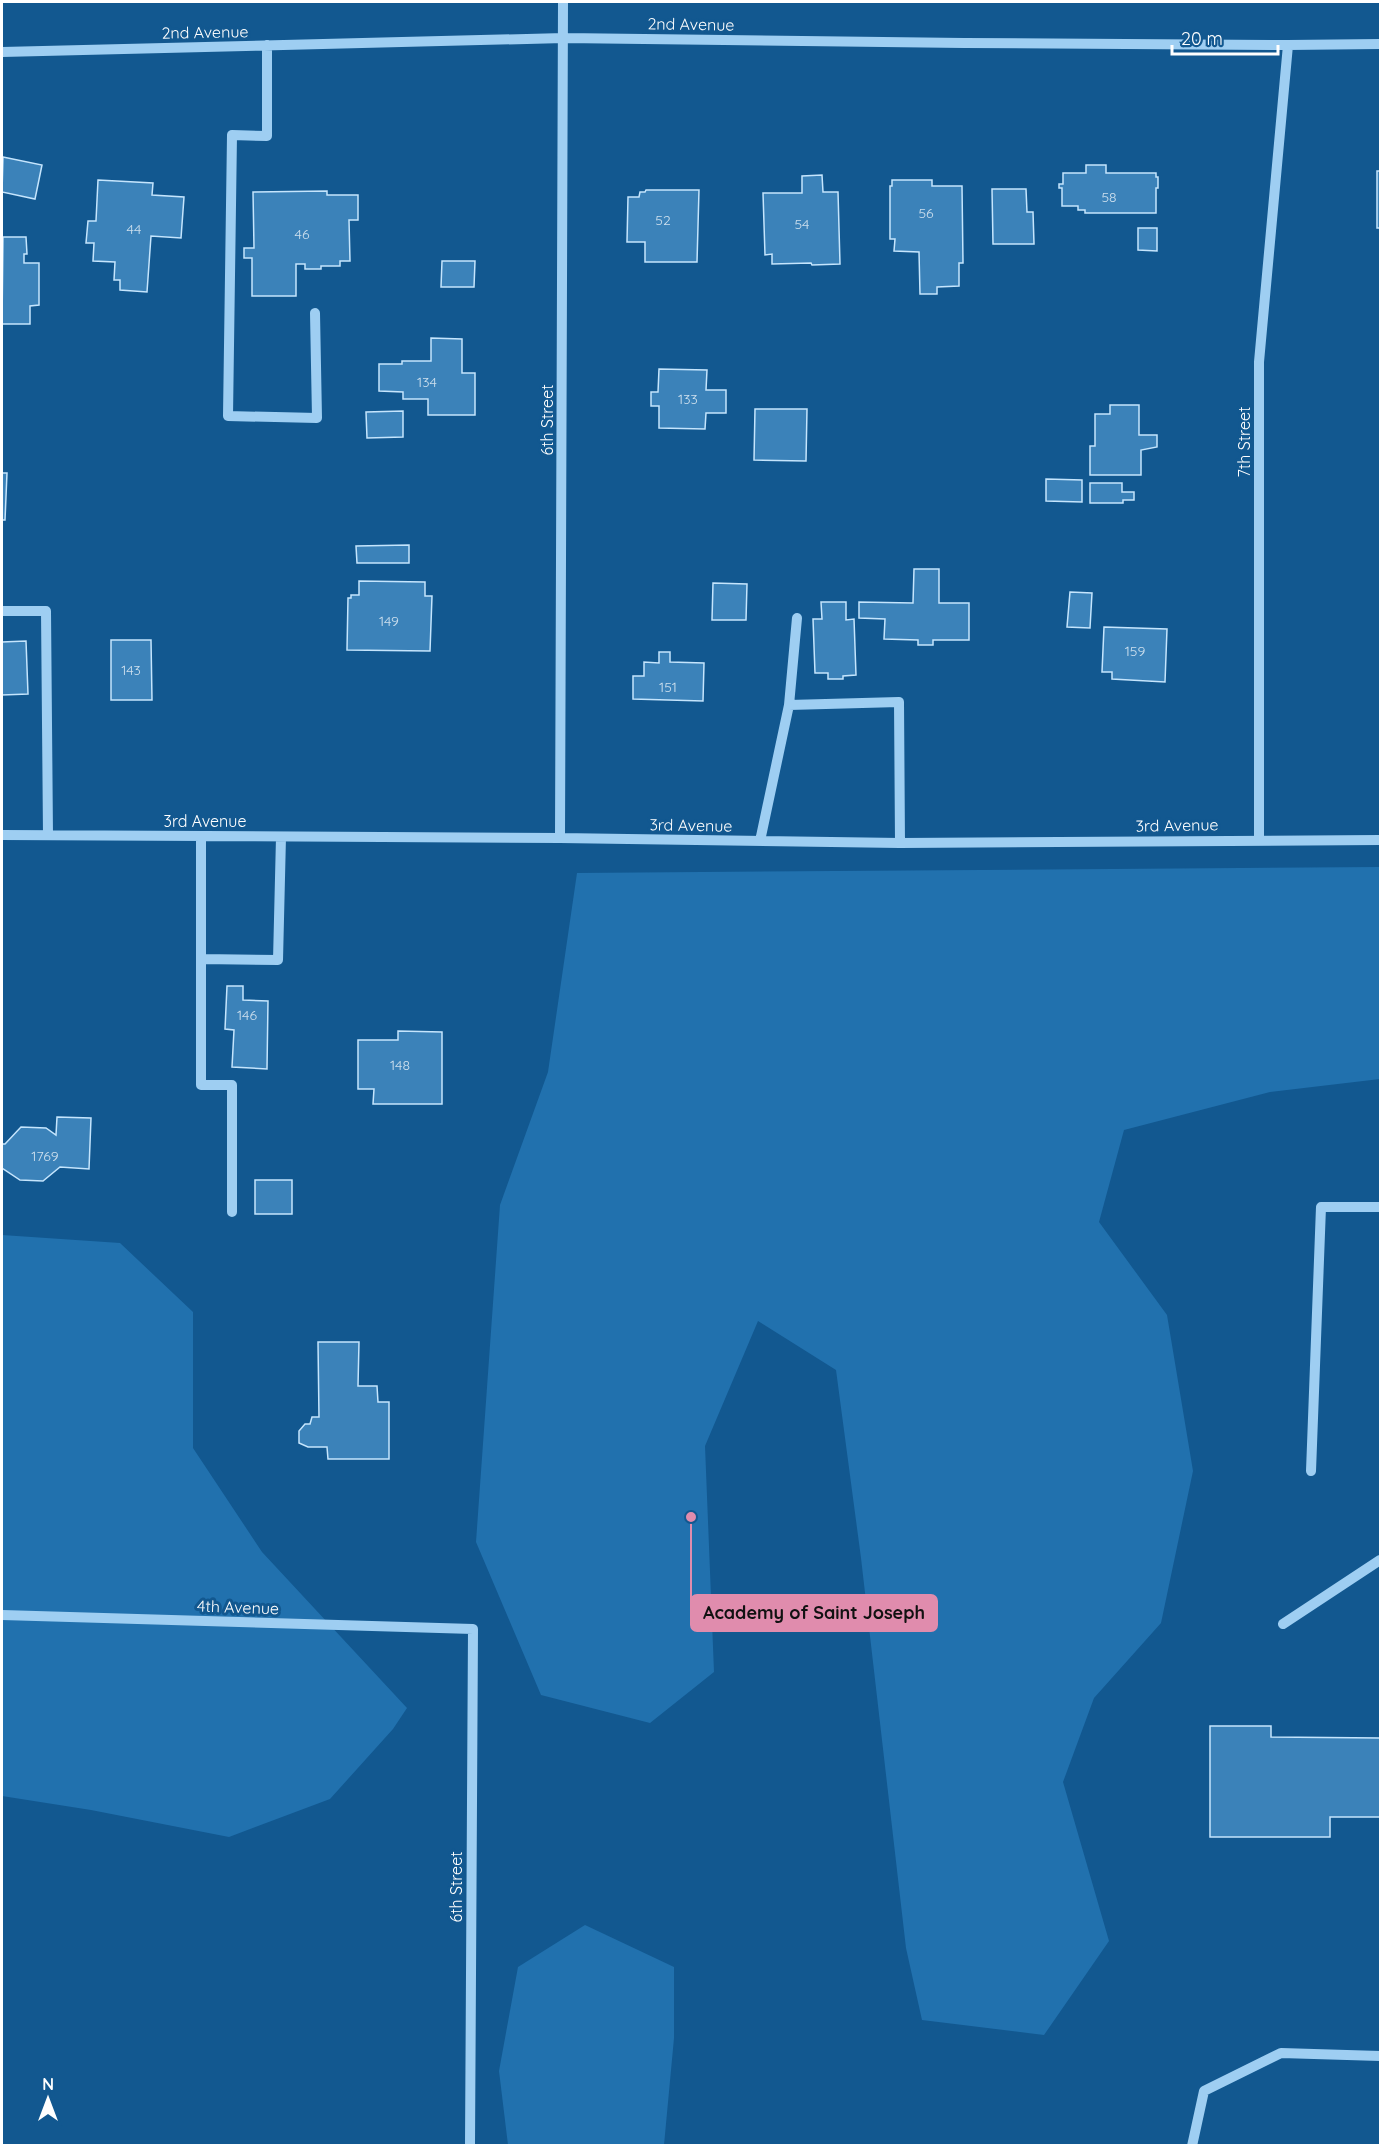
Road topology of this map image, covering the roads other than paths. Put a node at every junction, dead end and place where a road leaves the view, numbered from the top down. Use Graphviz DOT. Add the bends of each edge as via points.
graph roads {
  1 [pos="563,2"];
  2 [pos="564,38"];
  3 [pos="1380,44"];
  4 [pos="267,45"];
  5 [pos="1288,45"];
  6 [pos="2,52"];
  7 [pos="315,313"];
  8 [pos="2,611"];
  9 [pos="797,618"];
  10 [pos="789,705"];
  11 [pos="2,835"];
  12 [pos="48,836"];
  13 [pos="201,837"];
  14 [pos="281,837"];
  15 [pos="560,838"];
  16 [pos="1259,840"];
  17 [pos="1380,840"];
  18 [pos="760,841"];
  19 [pos="900,843"];
  20 [pos="201,958"];
  21 [pos="1380,1208"];
  22 [pos="232,1212"];
  23 [pos="1311,1470"];
  24 [pos="1380,1560"];
  25 [pos="2,1615"];
  26 [pos="1283,1624"];
  27 [pos="473,1629"];
  28 [pos="1380,2056"];
  29 [pos="470,2145"];
  30 [pos="1192,2145"];
  1 -- 2 [label="street, 6th Street"];
  2 -- 4 [label="street, 2nd Avenue"];
  2 -- 5 [label="street, 2nd Avenue"];
  2 -- 15 [label="street, 6th Street"];
  3 -- 5 [label="street, 2nd Avenue"];
  4 -- 6 [label="street, 2nd Avenue"];
  4 -- 7 [label="street" via="267,136 232,135 228,416 317,418"];
  5 -- 16 [label="street, 7th Street" via="1259,362"];
  8 -- 12 [label="street" via="46,611"];
  9 -- 10 [label="street"];
  10 -- 18 [label="street"];
  10 -- 19 [label="street" via="899,702"];
  11 -- 12 [label="street, 3rd Avenue"];
  12 -- 13 [label="street, 3rd Avenue"];
  13 -- 14 [label="street, 3rd Avenue"];
  13 -- 20 [label="street"];
  14 -- 15 [label="street, 3rd Avenue"];
  14 -- 20 [label="street" via="278,960"];
  15 -- 18 [label="street, 3rd Avenue"];
  16 -- 17 [label="street, 3rd Avenue"];
  16 -- 19 [label="street, 3rd Avenue"];
  18 -- 19 [label="street, 3rd Avenue"];
  20 -- 22 [label="street" via="201,1085 232,1085"];
  21 -- 23 [label="street" via="1321,1207"];
  24 -- 26 [label="street"];
  25 -- 27 [label="street, 4th Avenue"];
  27 -- 29 [label="street, 6th Street"];
  28 -- 30 [label="street" via="1281,2053 1204,2091"];
}
